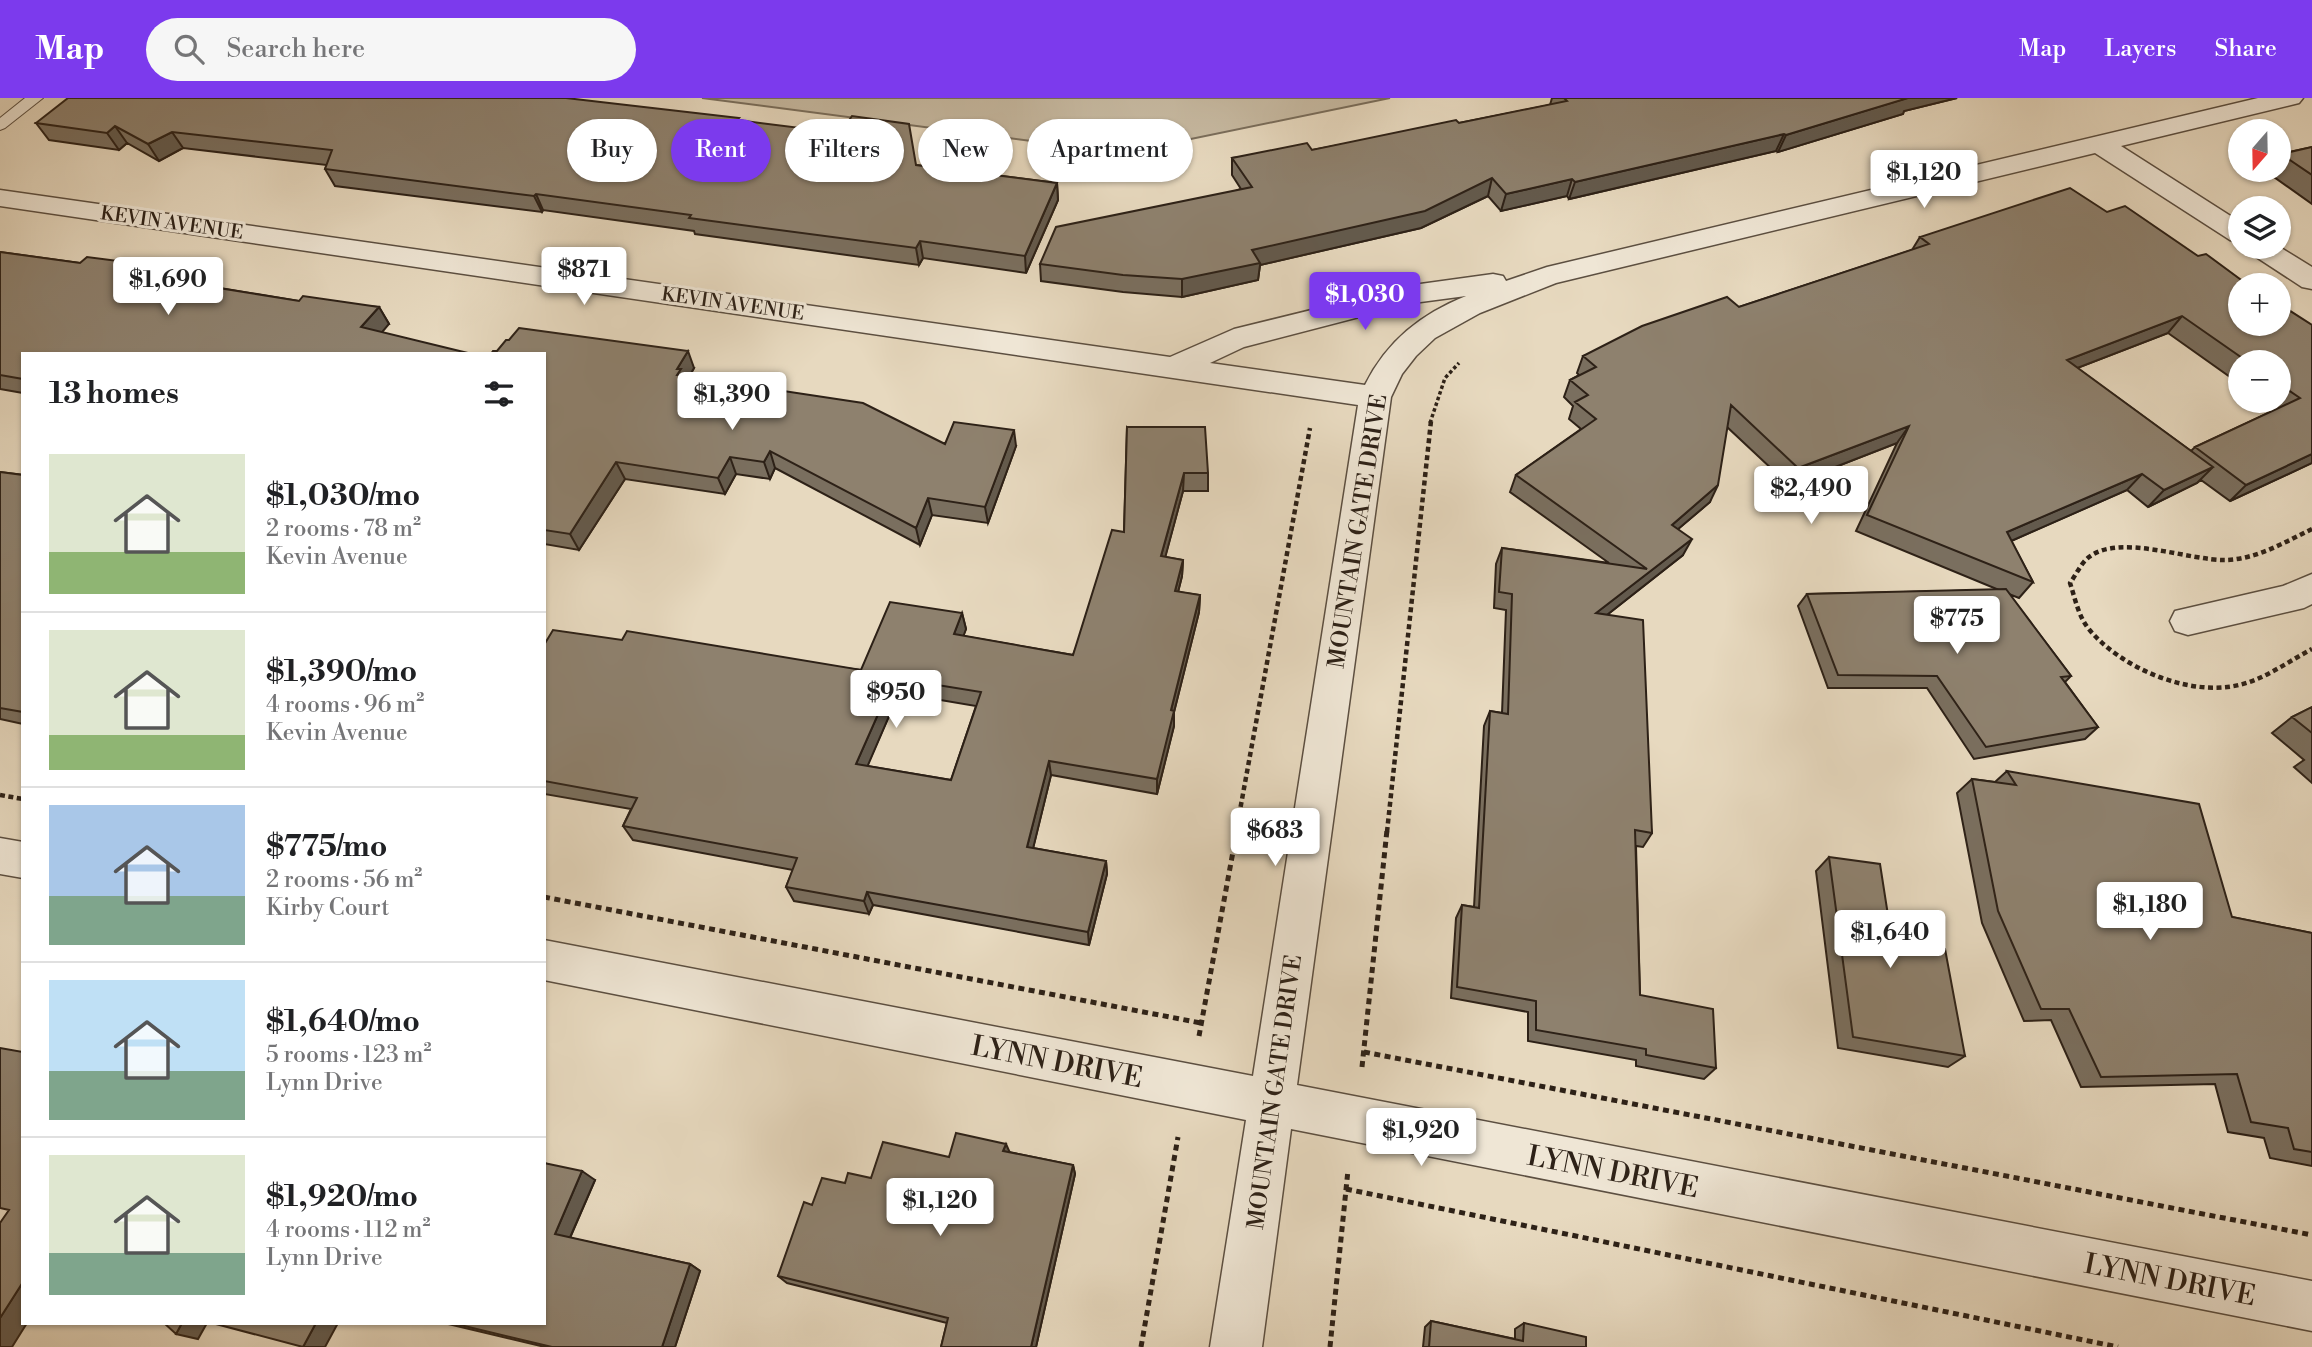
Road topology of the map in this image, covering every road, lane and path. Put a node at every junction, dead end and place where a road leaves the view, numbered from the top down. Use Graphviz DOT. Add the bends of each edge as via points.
graph roads {
  1 [pos="35,98"];
  2 [pos="2290,98"];
  3 [pos="0,125"];
  4 [pos="2099,144"];
  5 [pos="0,198"];
  6 [pos="2228,226"];
  7 [pos="2279,259"];
  8 [pos="1547,276"];
  9 [pos="2312,280"];
  10 [pos="1464,357"];
  11 [pos="1175,367"];
  12 [pos="1375,397"];
  13 [pos="1312,420"];
  14 [pos="2312,588"];
  15 [pos="2188,621"];
  16 [pos="0,795"];
  17 [pos="21,799"];
  18 [pos="0,856"];
  19 [pos="21,860"];
  20 [pos="546,897"];
  21 [pos="546,960"];
  22 [pos="1201,1023"];
  23 [pos="1198,1047"];
  24 [pos="1364,1052"];
  25 [pos="1362,1074"];
  26 [pos="1273,1104"];
  27 [pos="1179,1133"];
  28 [pos="1348,1166"];
  29 [pos="1346,1189"];
  30 [pos="2312,1235"];
  31 [pos="2312,1306"];
  32 [pos="1140,1347"];
  33 [pos="1236,1347"];
  34 [pos="1330,1347"];
  35 [pos="2118,1347"];
  1 -- 3 [label="lane"];
  2 -- 4 [label="street, MOUNTAIN GATE DRIVE"];
  4 -- 6 [label="street"];
  4 -- 8 [label="street, MOUNTAIN GATE DRIVE"];
  5 -- 11 [label="street, KEVIN AVENUE"];
  7 -- 9 [label="street"];
  8 -- 11 [label="street" via="1413,294 1234,339"];
  8 -- 12 [label="street, MOUNTAIN GATE DRIVE" via="1441,319 1417,335 1395,356"];
  10 -- 24 [label="path" via="1445,378 1429,426"];
  11 -- 12 [label="street, KEVIN AVENUE"];
  12 -- 26 [label="street, MOUNTAIN GATE DRIVE"];
  13 -- 22 [label="path"];
  14 -- 15 [label="street" via="2291,598"];
  16 -- 17 [label="path"];
  18 -- 19 [label="street"];
  20 -- 22 [label="path"];
  21 -- 26 [label="street, LYNN DRIVE"];
  22 -- 23 [label="path"];
  24 -- 25 [label="path"];
  24 -- 30 [label="path"];
  26 -- 31 [label="street, LYNN DRIVE"];
  26 -- 33 [label="street, MOUNTAIN GATE DRIVE"];
  27 -- 32 [label="path"];
  28 -- 29 [label="path"];
  29 -- 34 [label="path"];
  29 -- 35 [label="path"];
}
